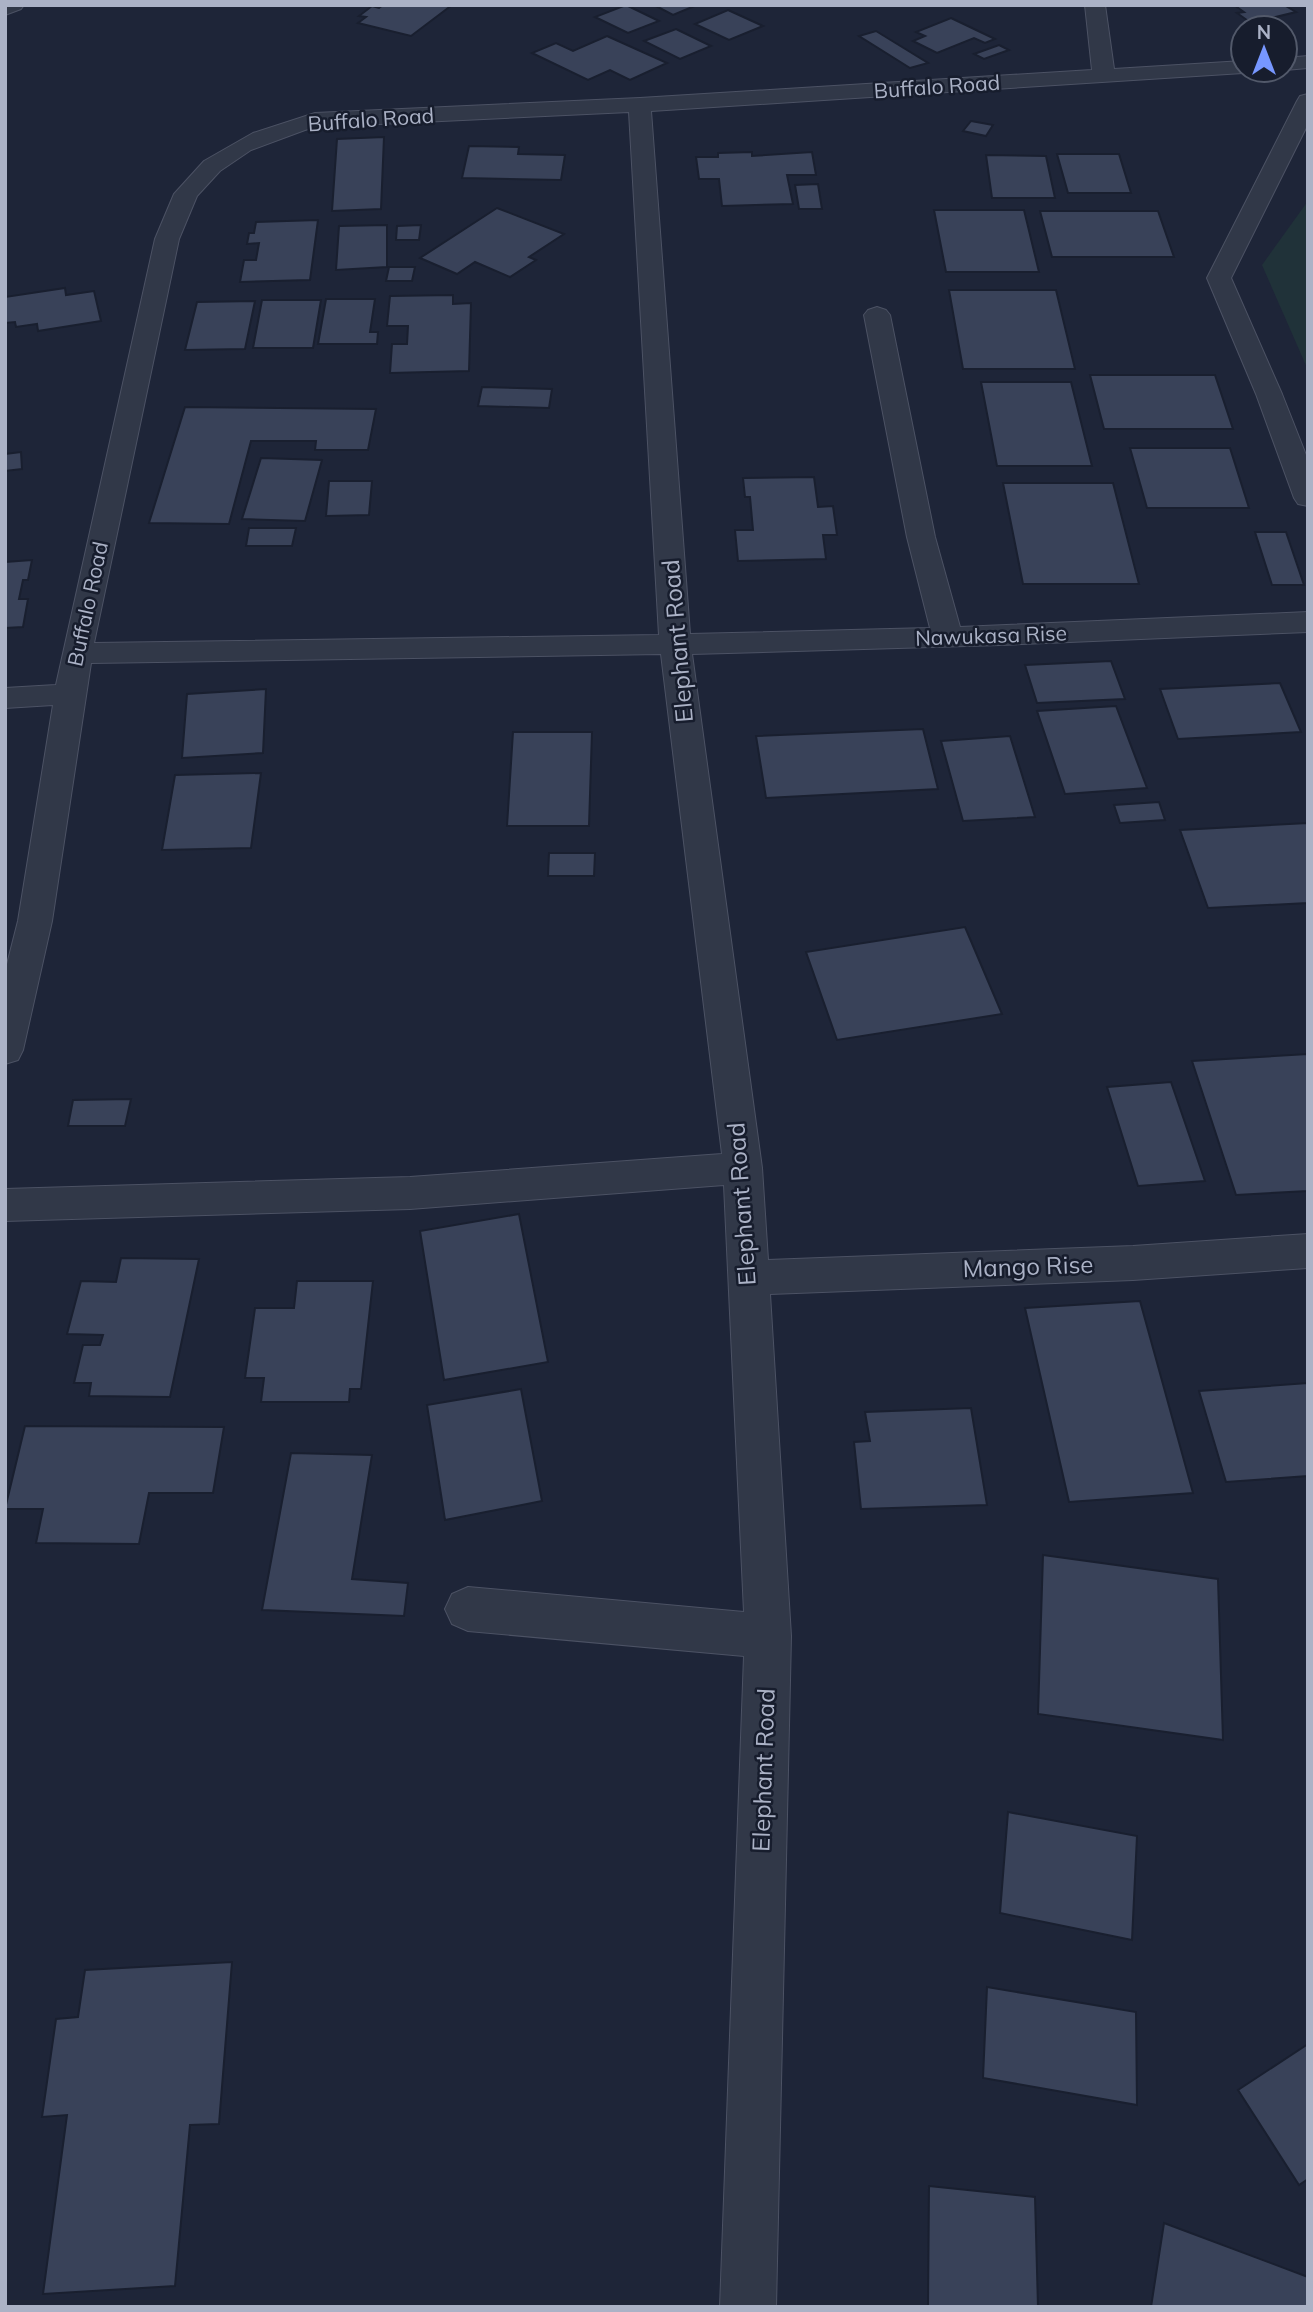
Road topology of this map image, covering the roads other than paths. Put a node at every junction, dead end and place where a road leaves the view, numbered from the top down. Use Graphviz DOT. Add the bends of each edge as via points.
graph roads {
  1 [pos="14,5"];
  2 [pos="1095,5"];
  3 [pos="5,9"];
  4 [pos="1229,68"];
  5 [pos="1104,76"];
  6 [pos="1308,101"];
  7 [pos="640,105"];
  8 [pos="877,315"];
  9 [pos="1308,498"];
  10 [pos="1308,622"];
  11 [pos="948,637"];
  12 [pos="675,644"];
  13 [pos="77,653"];
  14 [pos="71,694"];
  15 [pos="5,698"];
  16 [pos="5,1050"];
  17 [pos="743,1168"];
  18 [pos="5,1205"];
  19 [pos="1308,1251"];
  20 [pos="748,1279"];
  21 [pos="468,1609"];
  22 [pos="768,1636"];
  23 [pos="748,2307"];
  1 -- 3 [label="street"];
  2 -- 5 [label="street"];
  4 -- 5 [label="street, Buffalo Road"];
  5 -- 7 [label="street, Buffalo Road"];
  6 -- 9 [label="street" via="1219,278"];
  7 -- 12 [label="street, Elephant Road"];
  7 -- 13 [label="street, Buffalo Road" via="315,121 273,131 212,166 186,195 167,239"];
  8 -- 11 [label="street" via="921,537"];
  10 -- 11 [label="street, Nawukasa Rise"];
  11 -- 12 [label="street, Nawukasa Rise"];
  12 -- 13 [label="street, Nawukasa Rise"];
  12 -- 17 [label="street, Elephant Road"];
  13 -- 14 [label="street, Buffalo Road"];
  14 -- 15 [label="street"];
  14 -- 16 [label="street, Buffalo Road" via="34,921"];
  17 -- 18 [label="street" via="410,1194"];
  17 -- 20 [label="street, Elephant Road"];
  19 -- 20 [label="street, Mango Rise"];
  20 -- 22 [label="street, Elephant Road"];
  21 -- 22 [label="street"];
  22 -- 23 [label="street, Elephant Road"];
}
